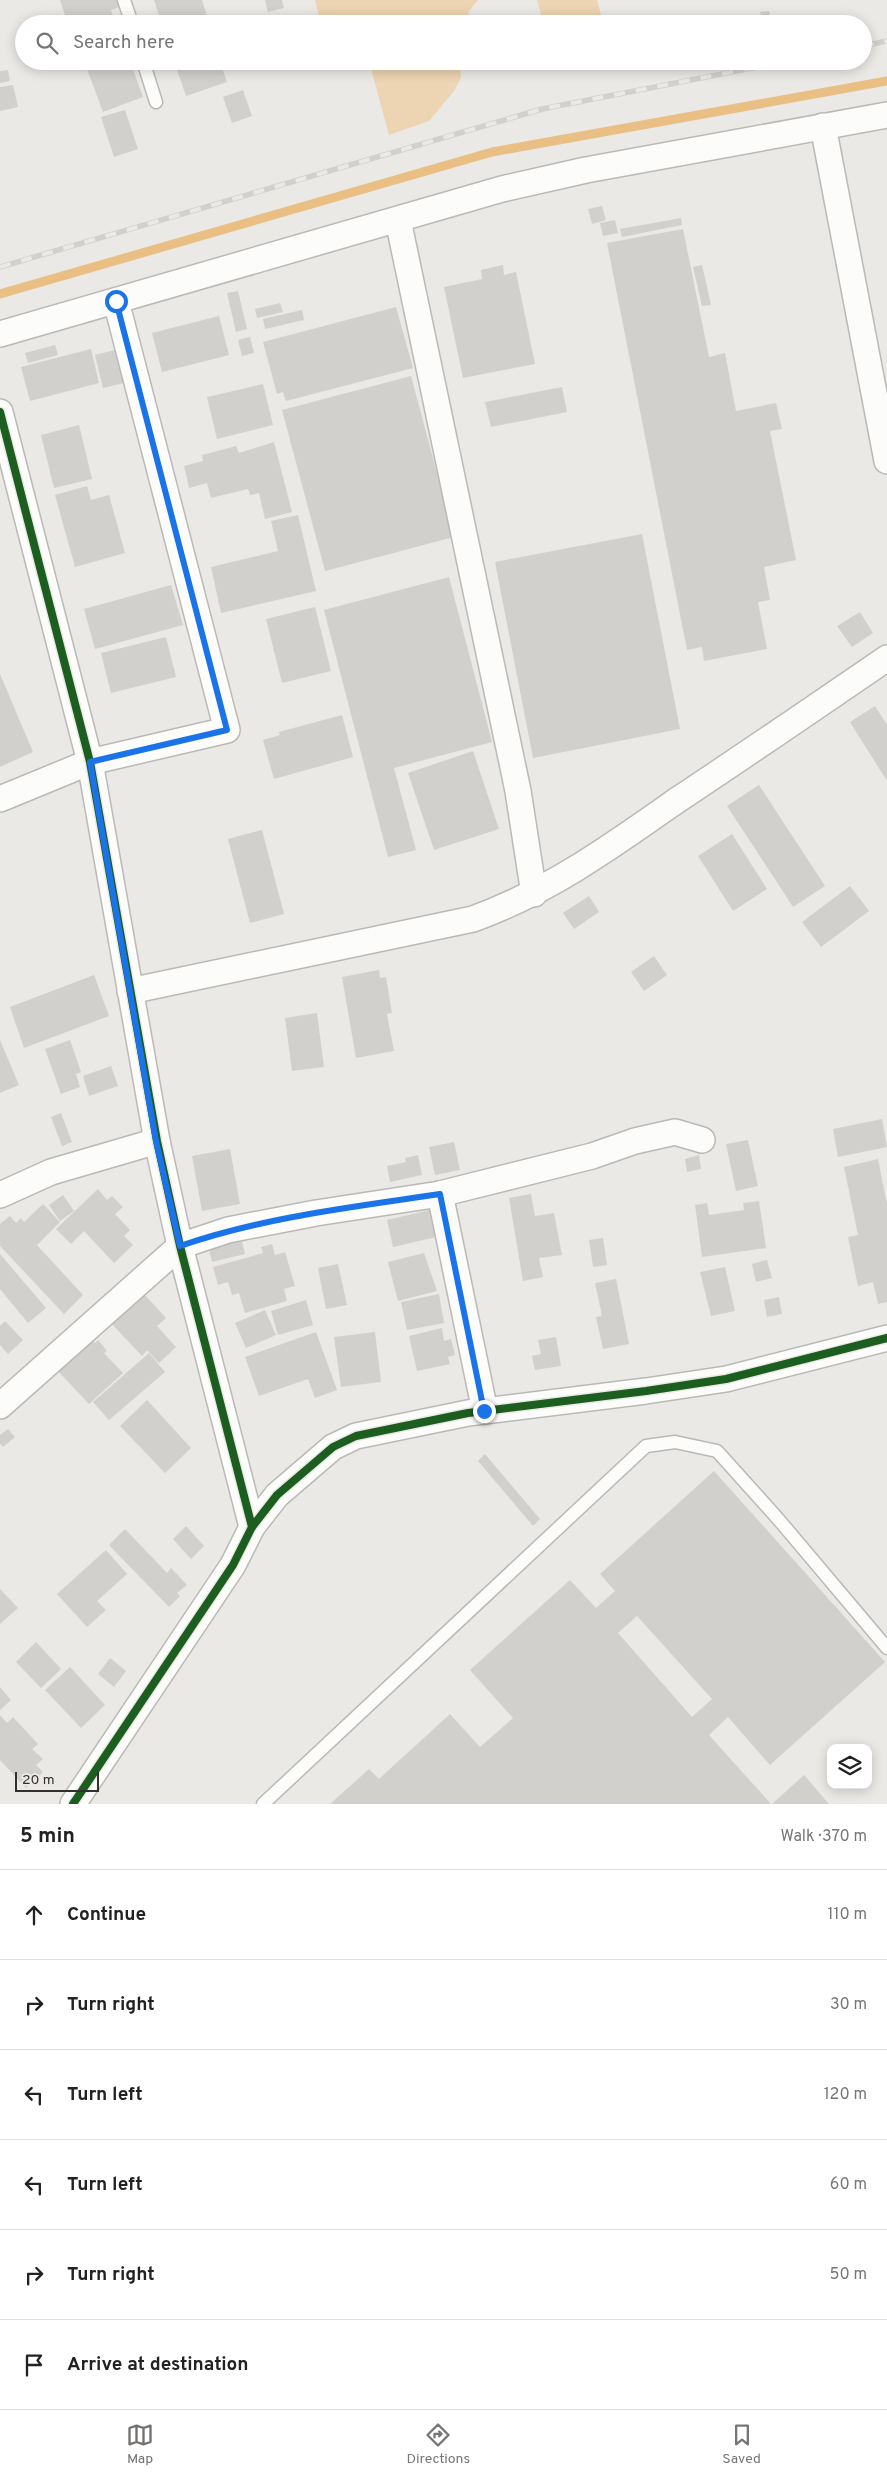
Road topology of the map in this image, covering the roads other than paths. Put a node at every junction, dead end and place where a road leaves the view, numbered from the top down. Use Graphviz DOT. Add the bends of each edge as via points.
graph roads {
  1 [pos="124,0"];
  2 [pos="129,15"];
  3 [pos="146,70"];
  4 [pos="156,102"];
  5 [pos="887,115"];
  6 [pos="823,126"];
  7 [pos="398,220"];
  8 [pos="116,301"];
  9 [pos="0,334"];
  10 [pos="0,412"];
  11 [pos="887,462"];
  12 [pos="887,658"];
  13 [pos="90,762"];
  14 [pos="0,799"];
  15 [pos="534,894"];
  16 [pos="130,991"];
  17 [pos="702,1140"];
  18 [pos="156,1141"];
  19 [pos="0,1194"];
  20 [pos="440,1194"];
  21 [pos="180,1246"];
  22 [pos="887,1338"];
  23 [pos="0,1406"];
  24 [pos="484,1411"];
  25 [pos="252,1527"];
  26 [pos="887,1648"];
  27 [pos="73,1804"];
  28 [pos="263,1804"];
  1 -- 2 [label="lane"];
  3 -- 4 [label="lane"];
  5 -- 6 [label="street"];
  6 -- 7 [label="street" via="586,170 502,189"];
  6 -- 11 [label="street"];
  7 -- 8 [label="street"];
  7 -- 15 [label="street" via="518,791"];
  8 -- 9 [label="street"];
  8 -- 13 [label="street" via="227,730"];
  10 -- 13 [label="street"];
  12 -- 15 [label="street"];
  13 -- 14 [label="street"];
  13 -- 16 [label="street"];
  15 -- 16 [label="street" via="473,919"];
  16 -- 18 [label="street"];
  17 -- 20 [label="street" via="675,1132"];
  18 -- 19 [label="street" via="50,1172"];
  18 -- 21 [label="street"];
  20 -- 21 [label="street" via="228,1230"];
  20 -- 24 [label="street"];
  21 -- 23 [label="street"];
  21 -- 25 [label="street"];
  22 -- 24 [label="street" via="726,1378"];
  24 -- 25 [label="street" via="356,1436 311,1465 277,1495"];
  25 -- 27 [label="street" via="232,1565"];
  26 -- 28 [label="lane" via="780,1520 717,1451 675,1442 646,1446"];
}
